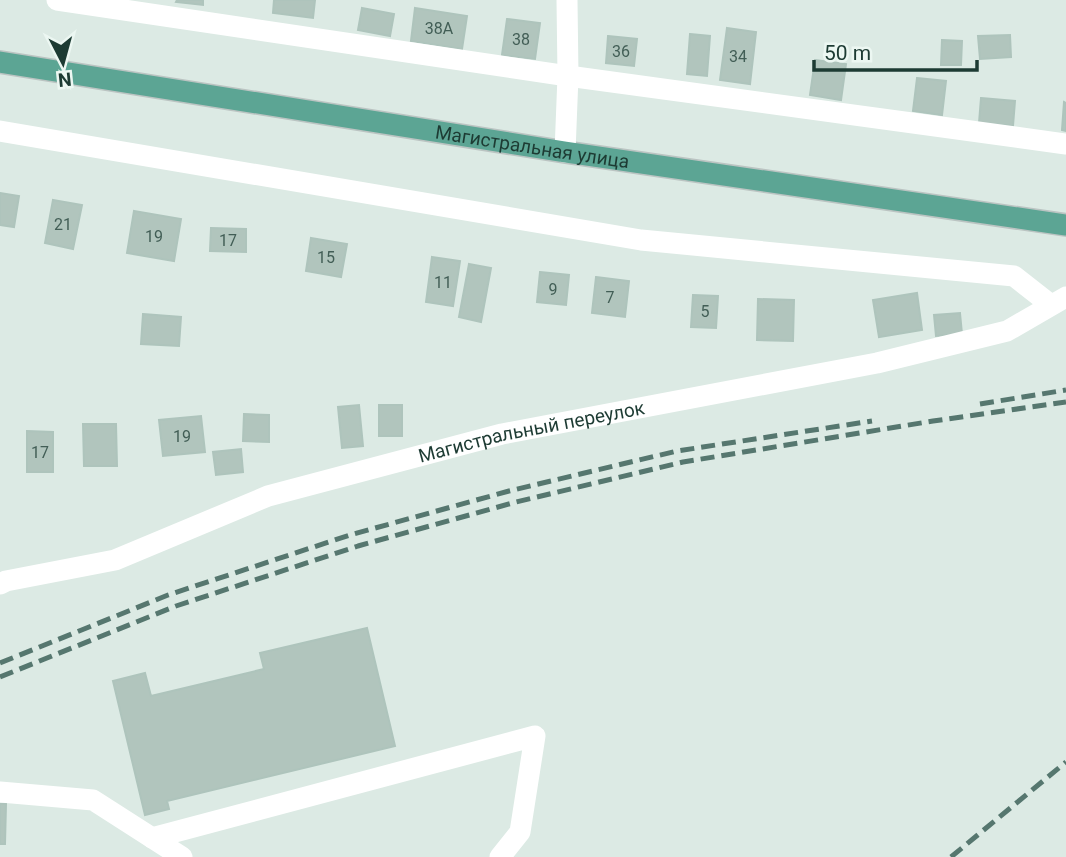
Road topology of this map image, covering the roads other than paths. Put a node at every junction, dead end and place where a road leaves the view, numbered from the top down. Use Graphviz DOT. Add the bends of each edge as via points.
graph roads {
  1 [pos="57,0"];
  2 [pos="567,0"];
  3 [pos="0,62"];
  4 [pos="568,76"];
  5 [pos="0,131"];
  6 [pos="1066,144"];
  7 [pos="565,152"];
  8 [pos="1066,225"];
  9 [pos="1059,301"];
  10 [pos="0,584"];
  11 [pos="0,792"];
  12 [pos="152,838"];
  13 [pos="183,857"];
  14 [pos="500,857"];
  1 -- 4 [label="street"];
  2 -- 4 [label="street"];
  3 -- 7 [label="main road, Магистральная улица"];
  4 -- 6 [label="street"];
  4 -- 7 [label="street"];
  5 -- 9 [label="street" via="641,240 1014,276"];
  7 -- 8 [label="main road, Магистральная улица"];
  9 -- 10 [label="street, Магистральный переулок" via="1007,331 877,363 502,434 268,496 115,560"];
  11 -- 12 [label="street" via="93,800"];
  12 -- 13 [label="street"];
  12 -- 14 [label="street" via="535,736 520,832"];
}
